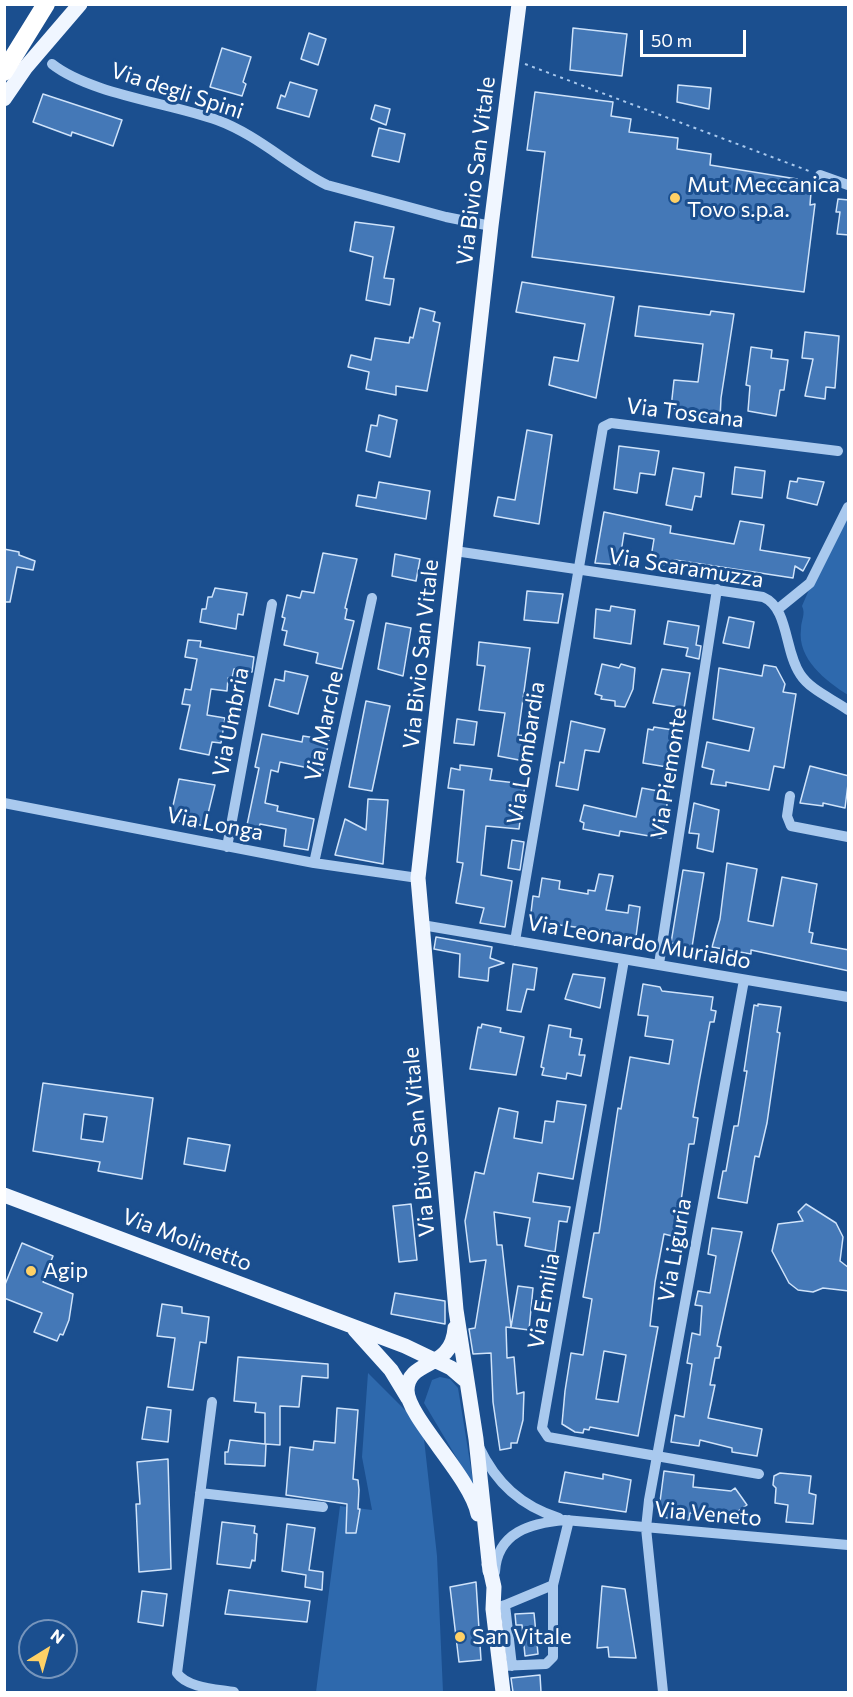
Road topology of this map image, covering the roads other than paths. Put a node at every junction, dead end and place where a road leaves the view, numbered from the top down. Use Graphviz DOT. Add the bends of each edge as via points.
graph roads {
  1 [pos="46,4"];
  2 [pos="80,4"];
  3 [pos="519,4"];
  4 [pos="52,64"];
  5 [pos="4,72"];
  6 [pos="4,99"];
  7 [pos="820,175"];
  8 [pos="849,185"];
  9 [pos="491,226"];
  10 [pos="838,451"];
  11 [pos="849,507"];
  12 [pos="455,551"];
  13 [pos="576,571"];
  14 [pos="717,589"];
  15 [pos="372,598"];
  16 [pos="273,604"];
  17 [pos="778,609"];
  18 [pos="849,710"];
  19 [pos="790,796"];
  20 [pos="4,803"];
  21 [pos="849,837"];
  22 [pos="227,847"];
  23 [pos="314,863"];
  24 [pos="418,878"];
  25 [pos="422,925"];
  26 [pos="515,941"];
  27 [pos="624,960"];
  28 [pos="659,964"];
  29 [pos="744,980"];
  30 [pos="849,997"];
  31 [pos="4,1195"];
  32 [pos="456,1310"];
  33 [pos="353,1328"];
  34 [pos="433,1361"];
  35 [pos="465,1380"];
  36 [pos="212,1402"];
  37 [pos="413,1407"];
  38 [pos="476,1439"];
  39 [pos="659,1454"];
  40 [pos="759,1474"];
  41 [pos="200,1493"];
  42 [pos="323,1507"];
  43 [pos="567,1520"];
  44 [pos="646,1528"];
  45 [pos="849,1545"];
  46 [pos="490,1571"];
  47 [pos="553,1585"];
  48 [pos="494,1587"];
  49 [pos="499,1607"];
  50 [pos="506,1666"];
  51 [pos="234,1692"];
  52 [pos="503,1692"];
  53 [pos="663,1692"];
  1 -- 5 [label="highway"];
  2 -- 6 [label="main road"];
  3 -- 9 [label="main road, Via Bivio San Vitale"];
  4 -- 9 [label="street, Via degli Spini" via="93,85 240,130 327,185"];
  7 -- 8 [label="street"];
  9 -- 12 [label="main road, Via Bivio San Vitale"];
  10 -- 13 [label="street, Via Toscana" via="606,423 600,430"];
  11 -- 17 [label="street" via="810,583"];
  12 -- 13 [label="street, Via Scaramuzza"];
  12 -- 24 [label="main road, Via Bivio San Vitale"];
  13 -- 14 [label="street, Via Scaramuzza"];
  13 -- 26 [label="street, Via Lombardia"];
  14 -- 17 [label="street, Via Scaramuzza" via="763,597"];
  14 -- 28 [label="street, Via Piemonte"];
  15 -- 23 [label="street, Via Marche"];
  16 -- 22 [label="street, Via Umbria"];
  17 -- 18 [label="street, Via Scaramuzza" via="789,653 801,675"];
  19 -- 21 [label="street" via="787,816 791,826"];
  20 -- 22 [label="street, Via Longa"];
  22 -- 23 [label="street, Via Longa"];
  23 -- 24 [label="street, Via Longa"];
  24 -- 25 [label="main road, Via Bivio San Vitale"];
  25 -- 26 [label="street, Via Leonardo Murialdo"];
  25 -- 32 [label="main road, Via Bivio San Vitale"];
  26 -- 27 [label="street, Via Leonardo Murialdo"];
  27 -- 28 [label="street, Via Leonardo Murialdo"];
  27 -- 39 [label="street, Via Emilia" via="542,1428 548,1437"];
  28 -- 29 [label="street, Via Leonardo Murialdo"];
  29 -- 30 [label="street, Via Leonardo Murialdo"];
  29 -- 39 [label="street, Via Liguria"];
  31 -- 33 [label="main road, Via Molinetto"];
  32 -- 34 [label="main road, Via Bivio San Vitale" via="453,1343 443,1357"];
  32 -- 35 [label="main road, Via Bivio San Vitale"];
  33 -- 34 [label="main road, Via Molinetto" via="405,1346"];
  33 -- 37 [label="main road, Via Molinetto" via="391,1370"];
  34 -- 35 [label="main road" via="451,1368"];
  34 -- 37 [label="main road, Via Bivio San Vitale" via="410,1379 407,1389"];
  35 -- 38 [label="main road, Via Bivio San Vitale"];
  36 -- 41 [label="street"];
  37 -- 46 [label="main road, Via Bivio San Vitale" via="477,1507"];
  38 -- 43 [label="street, Via Veneto" via="496,1476 517,1498 539,1511"];
  38 -- 46 [label="main road, Via Bivio San Vitale"];
  39 -- 40 [label="street, Via Emilia"];
  39 -- 44 [label="street, Via Liguria"];
  41 -- 42 [label="street"];
  41 -- 51 [label="street" via="177,1673 195,1684"];
  43 -- 44 [label="street, Via Veneto"];
  43 -- 47 [label="street"];
  43 -- 48 [label="street, Via Veneto" via="528,1525 509,1538 498,1554"];
  44 -- 45 [label="street, Via Veneto"];
  44 -- 53 [label="street, Via Liguria"];
  46 -- 48 [label="main road, Via Bivio San Vitale"];
  47 -- 49 [label="street"];
  47 -- 50 [label="street" via="553,1657 546,1664"];
  48 -- 49 [label="main road, Via Bivio San Vitale"];
  49 -- 50 [label="main road, Via Bivio San Vitale"];
  50 -- 52 [label="main road, Via Bivio San Vitale"];
}
